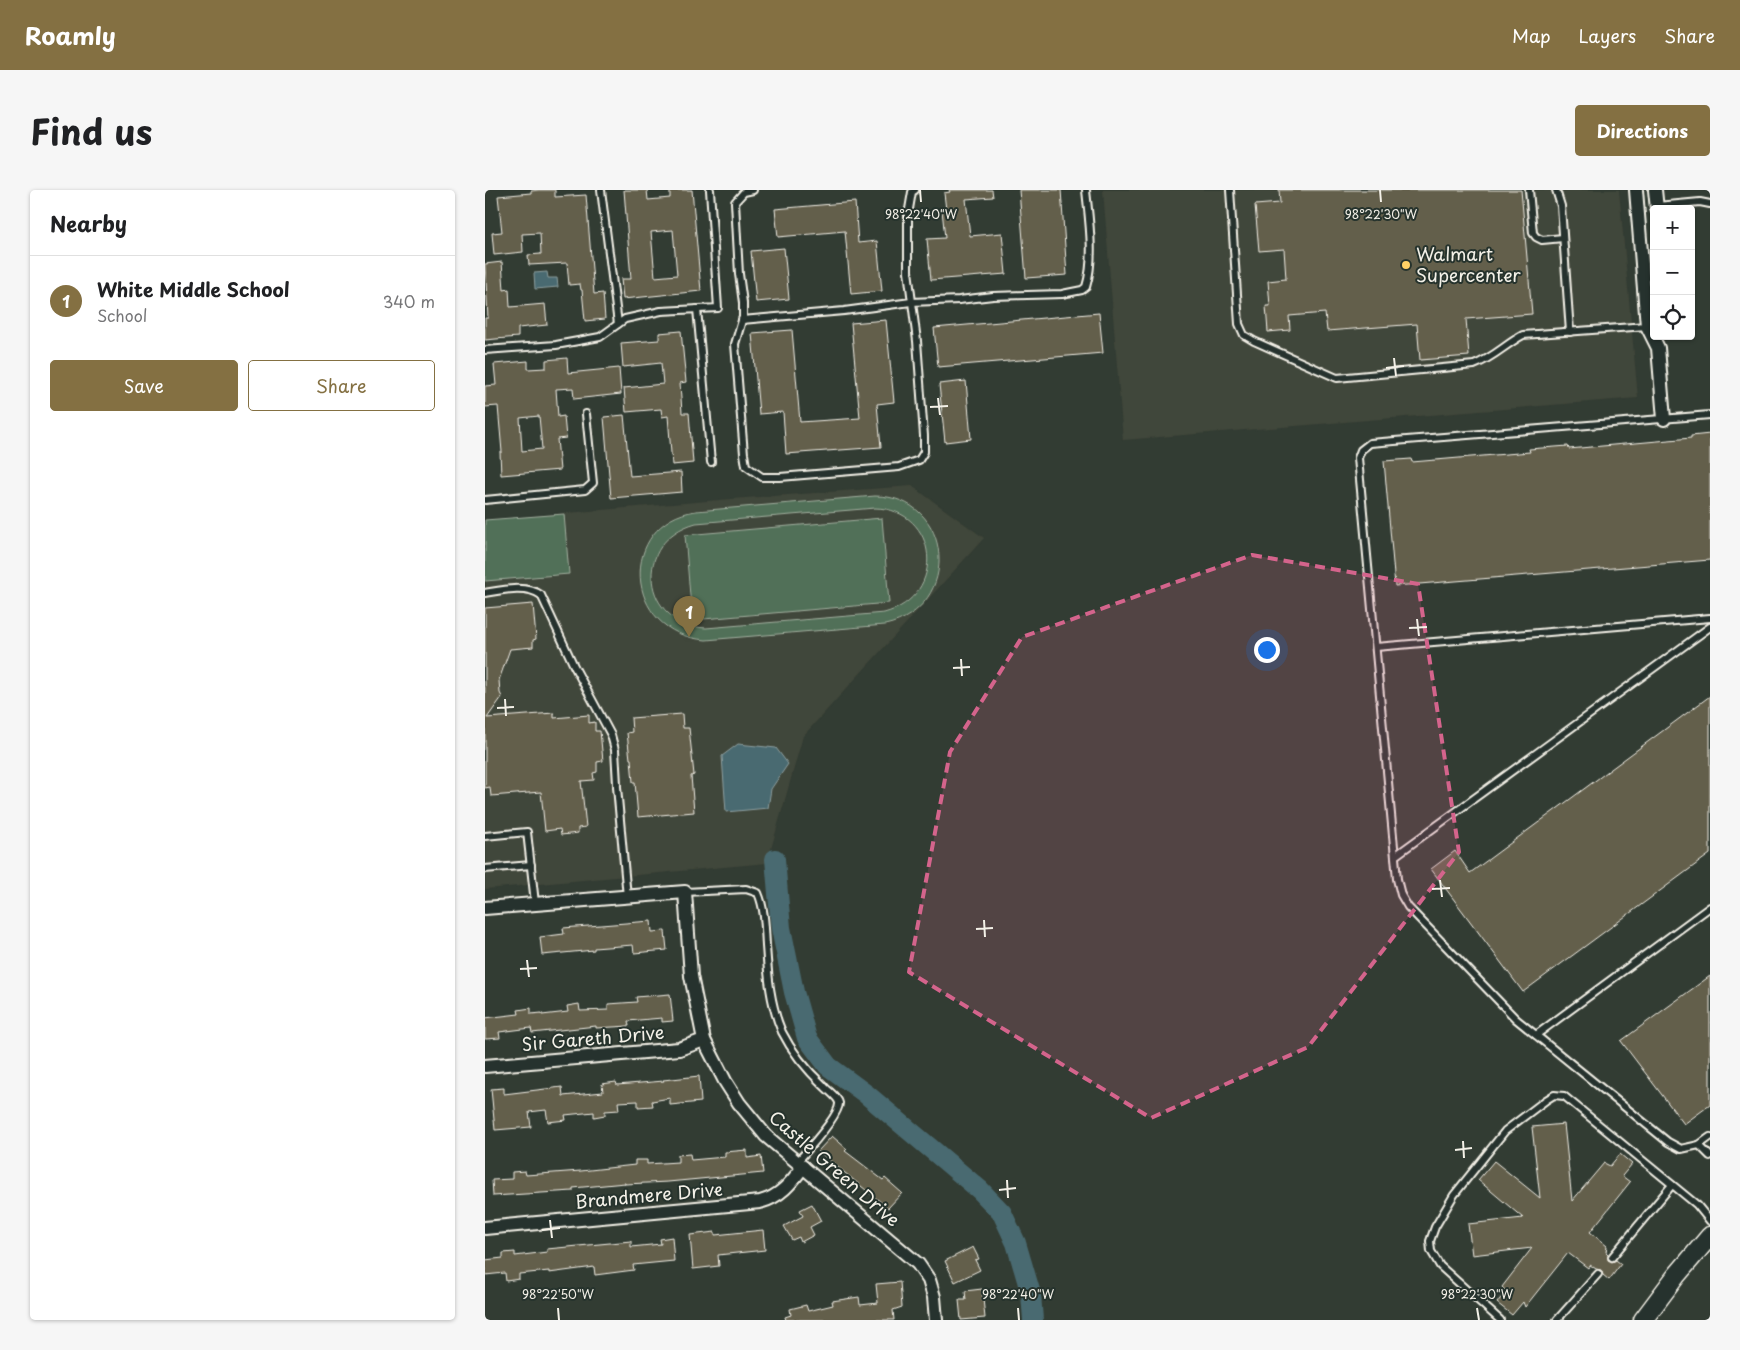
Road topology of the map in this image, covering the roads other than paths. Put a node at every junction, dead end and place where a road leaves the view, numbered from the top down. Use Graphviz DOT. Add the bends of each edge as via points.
graph roads {
  1 [pos="601,190"];
  2 [pos="710,190"];
  3 [pos="753,190"];
  4 [pos="915,190"];
  5 [pos="1086,190"];
  6 [pos="1230,190"];
  7 [pos="1529,190"];
  8 [pos="1556,190"];
  9 [pos="1636,190"];
  10 [pos="1655,190"];
  11 [pos="1710,204"];
  12 [pos="1657,205"];
  13 [pos="1678,205"];
  14 [pos="1563,238"];
  15 [pos="911,302"];
  16 [pos="697,309"];
  17 [pos="1650,317"];
  18 [pos="742,320"];
  19 [pos="618,324"];
  20 [pos="1650,326"];
  21 [pos="1570,332"];
  22 [pos="1660,342"];
  23 [pos="485,350"];
  24 [pos="586,414"];
  25 [pos="1710,415"];
  26 [pos="1664,419"];
  27 [pos="711,462"];
  28 [pos="485,499"];
  29 [pos="485,593"];
  30 [pos="1710,618"];
  31 [pos="1710,627"];
  32 [pos="1376,647"];
  33 [pos="485,836"];
  34 [pos="1395,856"];
  35 [pos="531,865"];
  36 [pos="485,869"];
  37 [pos="685,892"];
  38 [pos="627,897"];
  39 [pos="535,904"];
  40 [pos="1710,907"];
  41 [pos="485,908"];
  42 [pos="1536,1035"];
  43 [pos="704,1040"];
  44 [pos="485,1066"];
  45 [pos="1710,1137"];
  46 [pos="1699,1145"];
  47 [pos="1710,1156"];
  48 [pos="800,1165"];
  49 [pos="1672,1185"];
  50 [pos="1710,1221"];
  51 [pos="485,1228"];
  52 [pos="1710,1236"];
  53 [pos="1612,1257"];
  54 [pos="1598,1274"];
  55 [pos="936,1320"];
  56 [pos="1500,1320"];
  57 [pos="1557,1320"];
  58 [pos="1643,1320"];
  1 -- 19 [label="lane"];
  2 -- 16 [label="lane" via="718,308"];
  3 -- 18 [label="lane" via="744,192 735,202"];
  4 -- 15 [label="lane" via="908,215 907,237"];
  5 -- 15 [label="lane" via="1090,276 1086,287 1062,294"];
  6 -- 21 [label="lane" via="1239,324 1244,336 1337,378 1475,365 1523,334"];
  7 -- 14 [label="lane" via="1536,238"];
  8 -- 14 [label="lane" via="1561,206"];
  9 -- 17 [label="street"];
  10 -- 12 [label="street"];
  11 -- 13 [label="lane"];
  14 -- 21 [label="lane"];
  15 -- 18 [label="lane"];
  15 -- 18 [label="lane" via="917,341 924,452 919,460 899,467 780,478 762,477 746,466 735,344"];
  16 -- 19 [label="lane" via="661,311 625,319"];
  16 -- 27 [label="lane"];
  19 -- 23 [label="lane" via="600,336 556,345"];
  20 -- 21 [label="lane"];
  22 -- 26 [label="street"];
  24 -- 28 [label="lane" via="593,483 585,490"];
  25 -- 26 [label="lane"];
  26 -- 32 [label="lane" via="1370,444 1361,450 1358,458"];
  29 -- 38 [label="lane" via="524,589 535,590 541,595 611,735 615,750"];
  30 -- 32 [label="lane"];
  31 -- 34 [label="lane"];
  32 -- 34 [label="lane"];
  33 -- 35 [label="lane" via="527,832"];
  34 -- 42 [label="lane" via="1401,895 1409,907 1516,1019"];
  35 -- 36 [label="lane"];
  35 -- 39 [label="lane"];
  37 -- 38 [label="street"];
  37 -- 43 [label="street, Castle Green Drive" via="691,976"];
  37 -- 48 [label="lane" via="746,889 758,893 761,899 769,990 775,1016 797,1057 838,1100 839,1106"];
  38 -- 39 [label="street"];
  39 -- 41 [label="street"];
  40 -- 42 [label="lane"];
  42 -- 46 [label="lane" via="1668,1142 1681,1149"];
  43 -- 44 [label="street, Sir Gareth Drive" via="679,1049"];
  43 -- 48 [label="street, Castle Green Drive" via="725,1081 752,1121"];
  45 -- 46 [label="lane"];
  46 -- 47 [label="lane"];
  48 -- 51 [label="street, Brandmere Drive" via="788,1186 771,1200"];
  48 -- 55 [label="street, Castle Green Drive" via="917,1264 929,1280"];
  49 -- 50 [label="lane" via="1697,1205"];
  49 -- 53 [label="lane"];
  49 -- 56 [label="lane" via="1564,1096 1546,1100 1505,1131 1453,1194 1430,1241 1431,1251 1440,1266"];
  52 -- 58 [label="main road"];
  54 -- 57 [label="lane"];
}
